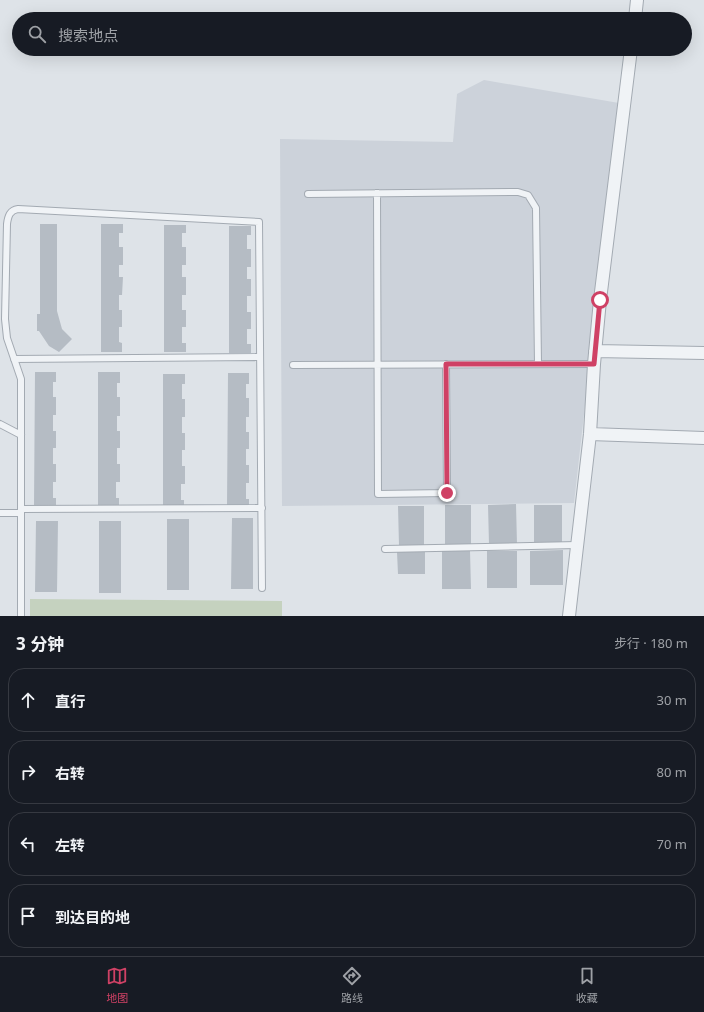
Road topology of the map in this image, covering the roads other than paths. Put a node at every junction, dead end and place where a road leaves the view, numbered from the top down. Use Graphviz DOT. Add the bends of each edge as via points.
graph roads {
  1 [pos="637,0"];
  2 [pos="635,12"];
  3 [pos="630,56"];
  4 [pos="377,193"];
  5 [pos="308,194"];
  6 [pos="595,350"];
  7 [pos="704,353"];
  8 [pos="260,358"];
  9 [pos="14,359"];
  10 [pos="446,364"];
  11 [pos="538,364"];
  12 [pos="594,364"];
  13 [pos="293,365"];
  14 [pos="378,365"];
  15 [pos="0,424"];
  16 [pos="590,434"];
  17 [pos="21,435"];
  18 [pos="704,438"];
  19 [pos="262,508"];
  20 [pos="21,511"];
  21 [pos="0,513"];
  22 [pos="577,545"];
  23 [pos="385,549"];
  24 [pos="262,588"];
  25 [pos="21,616"];
  26 [pos="569,616"];
  1 -- 2 [label="street"];
  3 -- 6 [label="street"];
  4 -- 5 [label="lane"];
  4 -- 11 [label="lane" via="518,192 528,195 536,208"];
  4 -- 14 [label="lane"];
  6 -- 7 [label="street"];
  6 -- 12 [label="street"];
  8 -- 9 [label="lane"];
  8 -- 9 [label="lane" via="260,222 18,209 13,210 7,224 5,319 7,338"];
  8 -- 19 [label="lane"];
  9 -- 17 [label="lane" via="22,379"];
  10 -- 11 [label="lane"];
  10 -- 14 [label="lane"];
  10 -- 14 [label="lane" via="447,493 409,494 378,494"];
  11 -- 12 [label="lane"];
  12 -- 16 [label="street"];
  13 -- 14 [label="lane"];
  15 -- 17 [label="lane"];
  16 -- 18 [label="street"];
  16 -- 22 [label="street"];
  17 -- 20 [label="lane"];
  19 -- 20 [label="lane"];
  19 -- 24 [label="lane"];
  20 -- 21 [label="lane"];
  20 -- 25 [label="lane"];
  22 -- 23 [label="lane"];
  22 -- 26 [label="street"];
}
